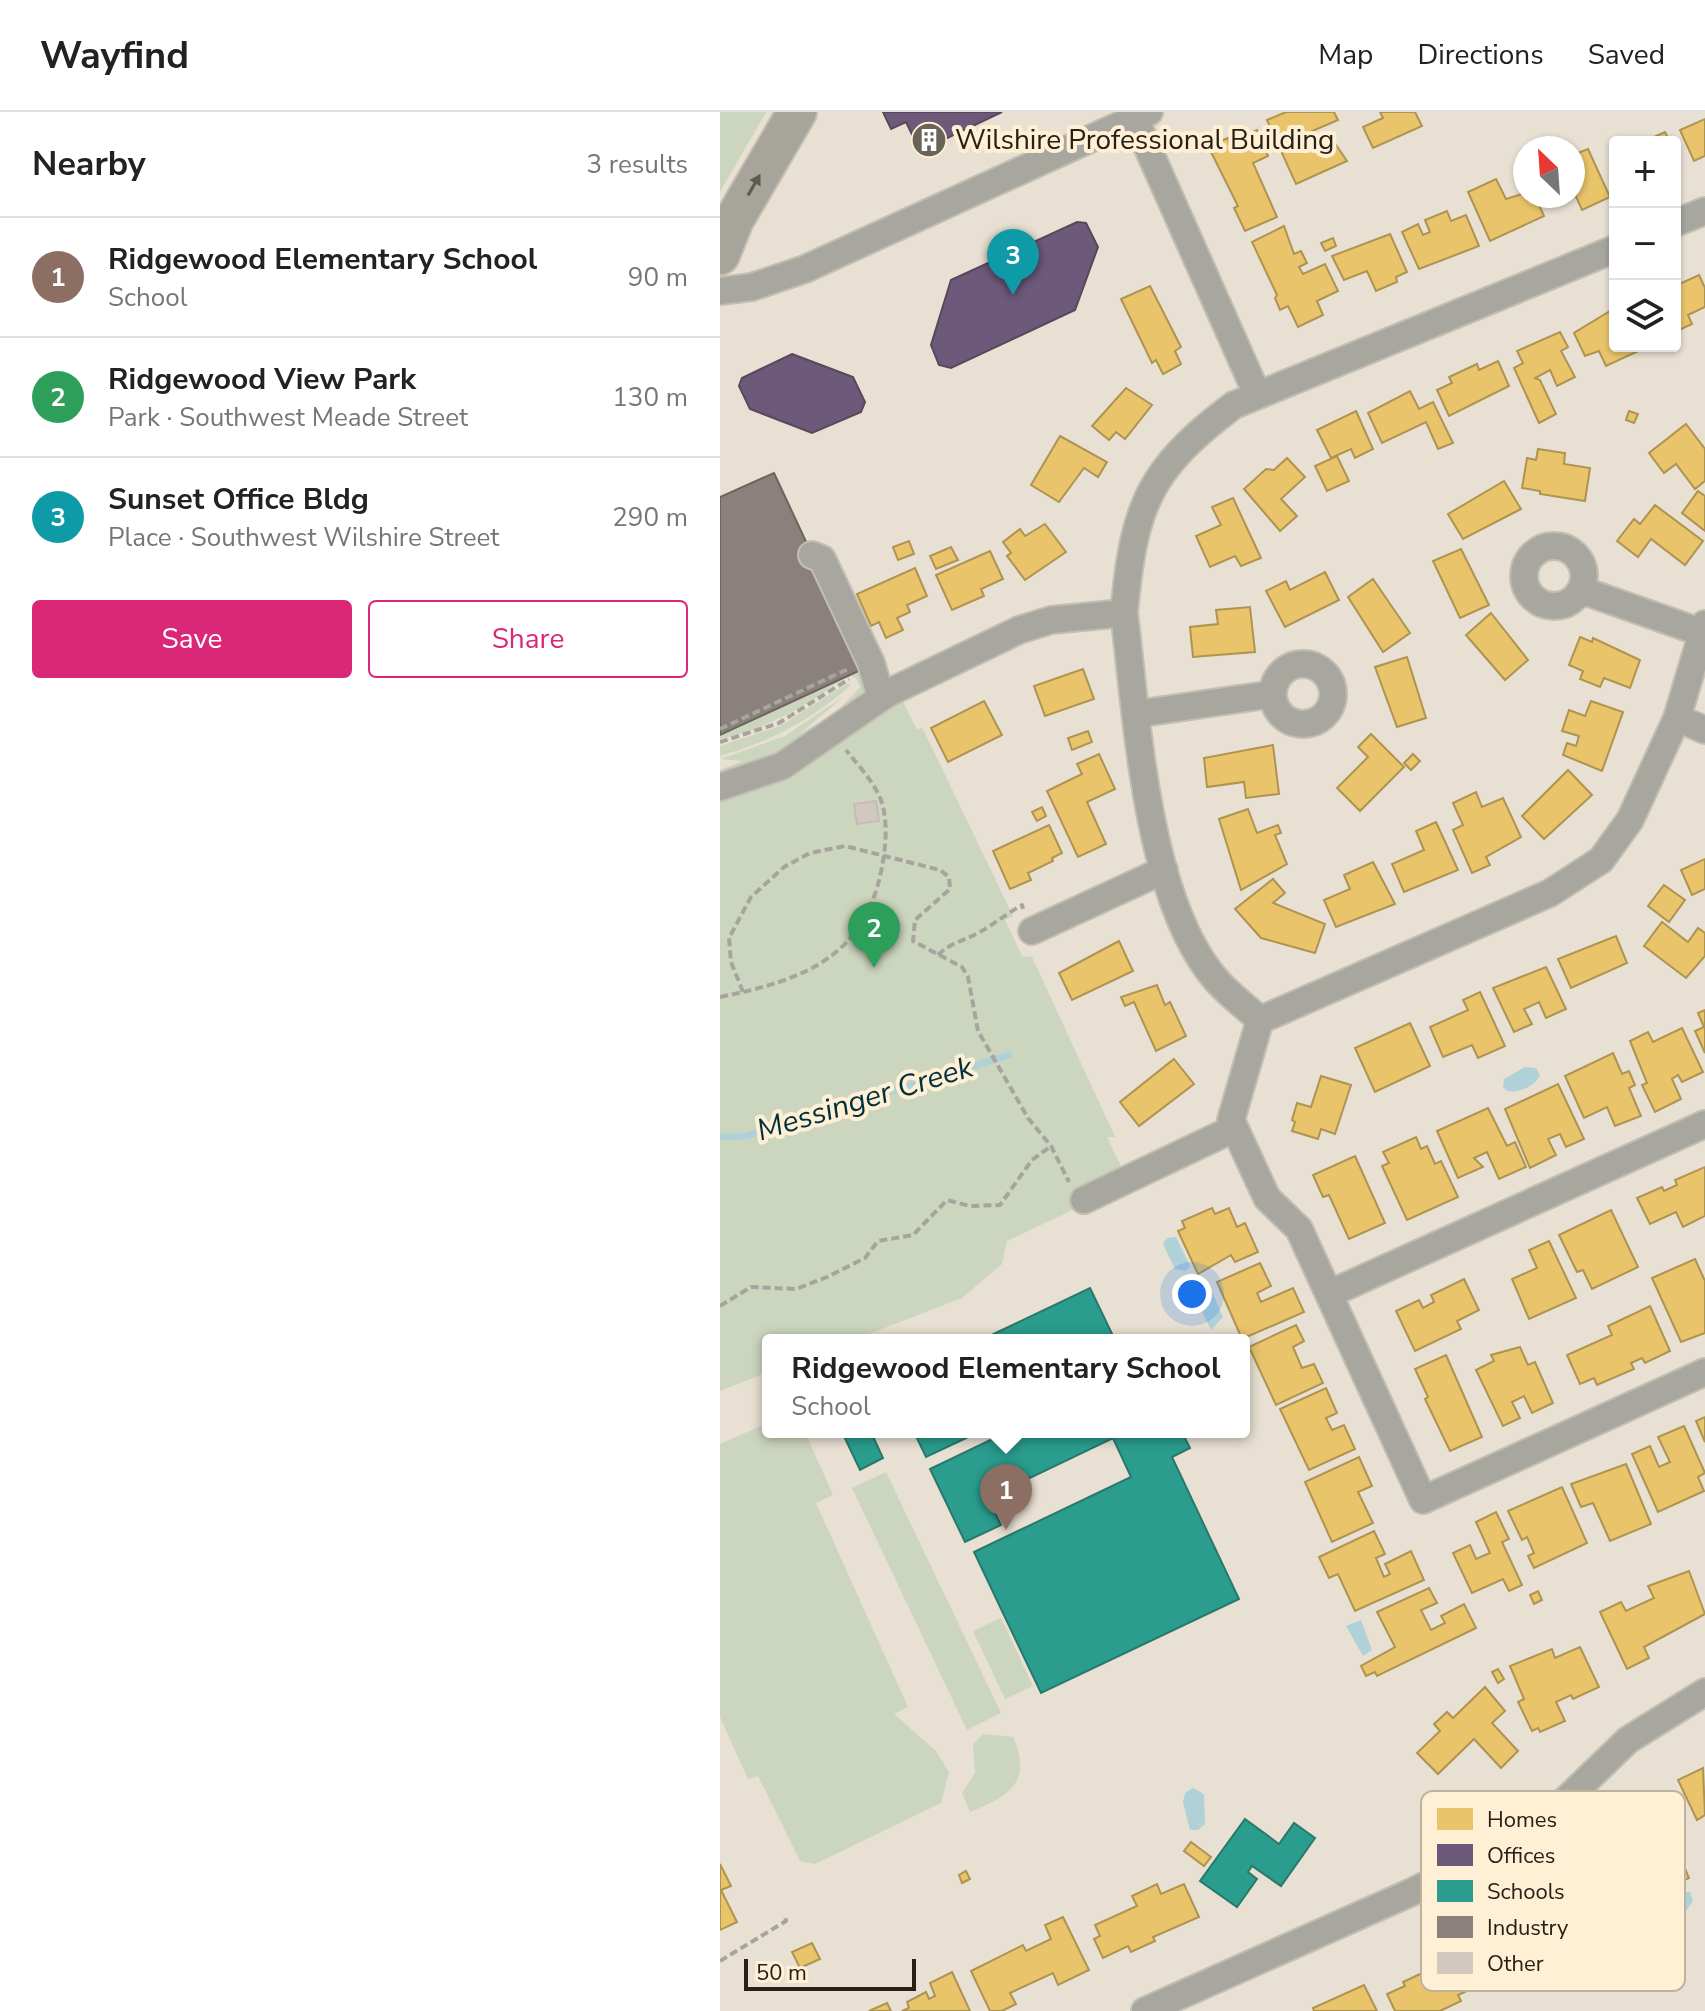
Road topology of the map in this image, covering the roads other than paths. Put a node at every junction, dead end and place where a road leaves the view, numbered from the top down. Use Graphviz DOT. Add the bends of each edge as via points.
graph roads {
  1 [pos="797,112"];
  2 [pos="1142,115"];
  3 [pos="1705,211"];
  4 [pos="1681,221"];
  5 [pos="1609,251"];
  6 [pos="720,255"];
  7 [pos="720,291"];
  8 [pos="1257,394"];
  9 [pos="812,555"];
  10 [pos="1581,590"];
  11 [pos="1124,613"];
  12 [pos="1702,628"];
  13 [pos="891,692"];
  14 [pos="1273,694"];
  15 [pos="1136,714"];
  16 [pos="1677,718"];
  17 [pos="1705,730"];
  18 [pos="720,787"];
  19 [pos="1164,870"];
  20 [pos="1032,931"];
  21 [pos="1260,1020"];
  22 [pos="1705,1124"];
  23 [pos="1233,1129"];
  24 [pos="1084,1200"];
  25 [pos="1329,1294"];
  26 [pos="1705,1372"];
  27 [pos="1705,1692"];
  28 [pos="1575,1791"];
  29 [pos="1421,1888"];
  30 [pos="1145,2011"];
  6 -- 1 [label="highway, one-way" via="734,220"];
  2 -- 7 [label="street" via="816,264 752,287"];
  2 -- 8 [label="street"];
  3 -- 4 [label="street"];
  5 -- 8 [label="street"];
  8 -- 11 [label="street" via="1192,437 1150,492 1134,528"];
  9 -- 13 [label="street" via="822,559 871,663"];
  10 -- 12 [label="street"];
  11 -- 13 [label="street" via="1051,620 1019,630"];
  11 -- 15 [label="street"];
  12 -- 16 [label="street"];
  13 -- 18 [label="street" via="782,766"];
  14 -- 15 [label="street"];
  15 -- 19 [label="street"];
  16 -- 17 [label="street"];
  16 -- 21 [label="street" via="1630,820 1601,860 1550,893"];
  19 -- 20 [label="street"];
  19 -- 21 [label="street" via="1188,936 1218,982"];
  21 -- 23 [label="street" via="1232,1110"];
  22 -- 25 [label="street"];
  23 -- 24 [label="street"];
  23 -- 25 [label="street" via="1267,1198 1299,1229"];
  25 -- 26 [label="street" via="1423,1500"];
  27 -- 28 [label="street" via="1628,1740"];
  29 -- 30 [label="street"];
}
